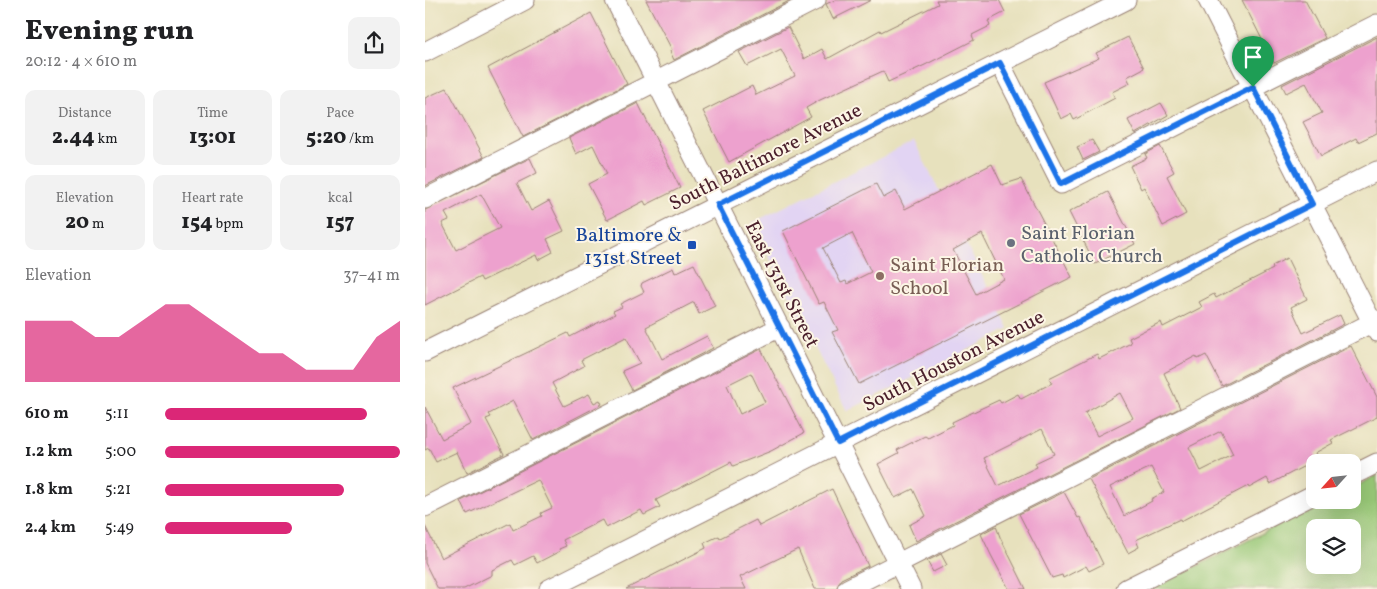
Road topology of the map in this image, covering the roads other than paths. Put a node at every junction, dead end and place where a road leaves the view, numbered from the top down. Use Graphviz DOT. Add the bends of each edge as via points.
graph roads {
  1 [pos="525,0"];
  2 [pos="615,0"];
  3 [pos="816,0"];
  4 [pos="1126,0"];
  5 [pos="1208,0"];
  6 [pos="1377,24"];
  7 [pos="425,52"];
  8 [pos="1000,63"];
  9 [pos="656,81"];
  10 [pos="1253,87"];
  11 [pos="1377,171"];
  12 [pos="425,199"];
  13 [pos="1312,204"];
  14 [pos="718,205"];
  15 [pos="1375,325"];
  16 [pos="779,327"];
  17 [pos="425,352"];
  18 [pos="838,443"];
  19 [pos="1377,463"];
  20 [pos="1361,471"];
  21 [pos="1306,499"];
  22 [pos="425,507"];
  23 [pos="898,563"];
  24 [pos="549,589"];
  25 [pos="847,589"];
  26 [pos="911,589"];
  27 [pos="1126,589"];
  1 -- 7 [label="street"];
  2 -- 9 [label="street, East 131st Street"];
  3 -- 9 [label="street"];
  4 -- 8 [label="street, South Baltimore Avenue"];
  5 -- 10 [label="street"];
  6 -- 10 [label="street"];
  8 -- 10 [label="street" via="1061,184"];
  8 -- 14 [label="street, South Baltimore Avenue"];
  9 -- 12 [label="street"];
  9 -- 14 [label="street, East 131st Street"];
  10 -- 13 [label="street"];
  11 -- 13 [label="street, South Houston Avenue"];
  13 -- 15 [label="street"];
  13 -- 18 [label="street, South Houston Avenue"];
  14 -- 16 [label="street, East 131st Street"];
  14 -- 17 [label="street, South Baltimore Avenue"];
  15 -- 23 [label="street"];
  16 -- 18 [label="street, East 131st Street"];
  16 -- 22 [label="street"];
  18 -- 23 [label="street, East 131st Street"];
  18 -- 24 [label="street, South Houston Avenue"];
  19 -- 20 [label="street"];
  21 -- 27 [label="street"];
  23 -- 25 [label="street"];
  23 -- 26 [label="street, East 131st Street"];
}
